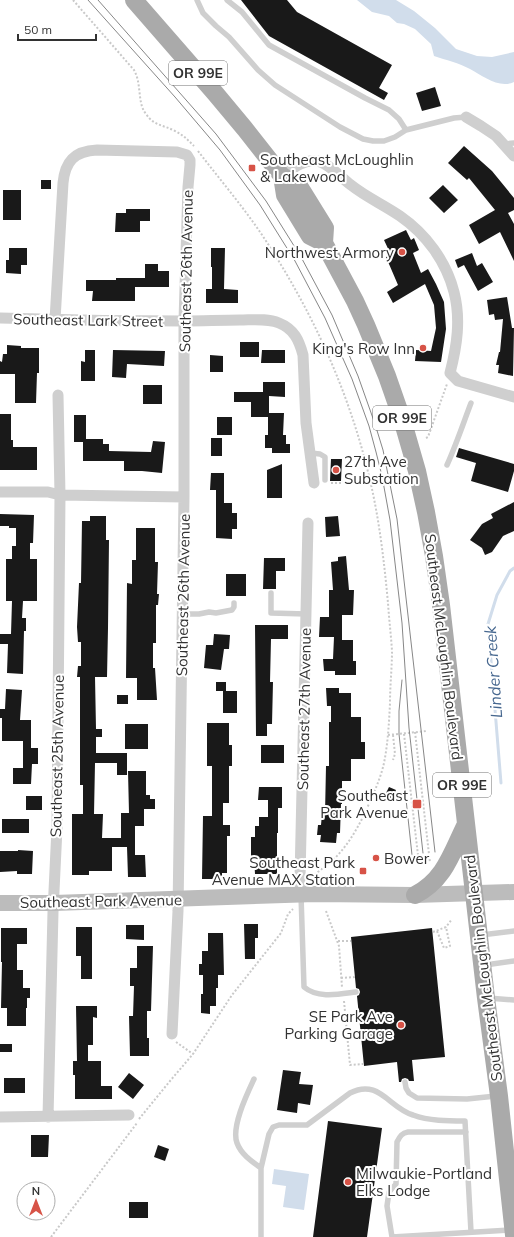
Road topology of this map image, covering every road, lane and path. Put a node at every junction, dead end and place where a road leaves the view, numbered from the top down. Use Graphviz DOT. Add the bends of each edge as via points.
graph roads {
  1 [pos="134,0"];
  2 [pos="197,0"];
  3 [pos="227,0"];
  4 [pos="466,117"];
  5 [pos="406,130"];
  6 [pos="509,144"];
  7 [pos="514,156"];
  8 [pos="282,176"];
  9 [pos="0,318"];
  10 [pos="55,320"];
  11 [pos="184,321"];
  12 [pos="450,373"];
  13 [pos="58,395"];
  14 [pos="514,397"];
  15 [pos="471,403"];
  16 [pos="426,438"];
  17 [pos="310,453"];
  18 [pos="447,465"];
  19 [pos="369,476"];
  20 [pos="326,480"];
  21 [pos="314,483"];
  22 [pos="0,492"];
  23 [pos="60,494"];
  24 [pos="184,497"];
  25 [pos="308,524"];
  26 [pos="270,593"];
  27 [pos="234,602"];
  28 [pos="182,614"];
  29 [pos="306,614"];
  30 [pos="427,731"];
  31 [pos="415,732"];
  32 [pos="404,734"];
  33 [pos="388,735"];
  34 [pos="393,735"];
  35 [pos="393,760"];
  36 [pos="466,824"];
  37 [pos="430,863"];
  38 [pos="419,864"];
  39 [pos="514,892"];
  40 [pos="474,894"];
  41 [pos="301,895"];
  42 [pos="415,895"];
  43 [pos="178,899"];
  44 [pos="0,903"];
  45 [pos="54,903"];
  46 [pos="292,910"];
  47 [pos="452,919"];
  48 [pos="446,927"];
  49 [pos="437,931"];
  50 [pos="514,931"];
  51 [pos="433,932"];
  52 [pos="479,936"];
  53 [pos="338,941"];
  54 [pos="351,941"];
  55 [pos="514,961"];
  56 [pos="482,965"];
  57 [pos="355,977"];
  58 [pos="341,978"];
  59 [pos="356,992"];
  60 [pos="486,998"];
  61 [pos="514,1000"];
  62 [pos="172,1034"];
  63 [pos="193,1054"];
  64 [pos="254,1079"];
  65 [pos="405,1082"];
  66 [pos="499,1096"];
  67 [pos="130,1115"];
  68 [pos="0,1117"];
  69 [pos="48,1117"];
  70 [pos="466,1132"];
  71 [pos="261,1168"];
  72 [pos="511,1174"];
  73 [pos="471,1232"];
  74 [pos="514,1232"];
  75 [pos="449,1235"];
  76 [pos="51,1237"];
  77 [pos="261,1237"];
  78 [pos="392,1237"];
  1 -- 8 [label="main road, Southeast McLoughlin Boulevard / OR 99E" via="225,105"];
  2 -- 5 [label="lane" via="203,13 229,37 258,70 275,85 340,127 373,141 384,141"];
  3 -- 5 [label="lane" via="242,12 269,45 389,110"];
  4 -- 5 [label="lane"];
  4 -- 6 [label="street"];
  6 -- 7 [label="street"];
  8 -- 12 [label="street" via="300,164 315,161 325,163 352,186 400,216 424,237 446,272 457,305 457,341"];
  8 -- 36 [label="main road, Southeast McLoughlin Boulevard / OR 99E" via="299,186 325,228 324,243 355,301 376,350 402,419 417,471 430,532 441,606"];
  9 -- 10 [label="street, Southeast Lark Street"];
  10 -- 11 [label="street, Southeast Lark Street"];
  10 -- 11 [label="street, Southeast 26th Avenue" via="63,179 68,164 75,156 97,150 177,152 188,155 190,165"];
  11 -- 17 [label="street, Southeast Lark Street" via="269,320 293,331 303,355"];
  11 -- 24 [label="street, Southeast 26th Avenue"];
  12 -- 14 [label="street" via="458,381"];
  12 -- 16 [label="path"];
  13 -- 23 [label="street, Southeast 25th Avenue"];
  15 -- 18 [label="lane"];
  17 -- 20 [label="lane" via="325,457"];
  17 -- 21 [label="street"];
  19 -- 20 [label="path" via="341,483 330,483"];
  22 -- 23 [label="street"];
  23 -- 24 [label="street"];
  23 -- 45 [label="street, Southeast 25th Avenue"];
  24 -- 28 [label="street, Southeast 26th Avenue"];
  25 -- 29 [label="street, Southeast 27th Avenue"];
  26 -- 29 [label="lane" via="270,613"];
  27 -- 28 [label="lane" via="232,610"];
  28 -- 43 [label="street, Southeast 26th Avenue"];
  29 -- 41 [label="street, Southeast 27th Avenue"];
  30 -- 31 [label="path"];
  31 -- 32 [label="path"];
  31 -- 37 [label="path"];
  32 -- 34 [label="path"];
  32 -- 38 [label="path"];
  33 -- 34 [label="path"];
  34 -- 35 [label="path"];
  36 -- 40 [label="main road, Southeast McLoughlin Boulevard / OR 99E"];
  36 -- 42 [label="main road" via="444,870 425,890"];
  39 -- 40 [label="street, Southeast Park Avenue"];
  40 -- 42 [label="street, Southeast Park Avenue"];
  40 -- 52 [label="main road, Southeast McLoughlin Boulevard / OR 99E"];
  41 -- 42 [label="street, Southeast Park Avenue"];
  41 -- 43 [label="street, Southeast Park Avenue"];
  41 -- 59 [label="lane" via="304,987 319,994"];
  43 -- 45 [label="street, Southeast Park Avenue"];
  43 -- 62 [label="street, Southeast 26th Avenue"];
  44 -- 45 [label="street, Southeast Park Avenue"];
  45 -- 69 [label="street, Southeast 25th Avenue"];
  46 -- 63 [label="path" via="281,933 232,995"];
  47 -- 48 [label="path"];
  48 -- 49 [label="path"];
  48 -- 49 [label="path" via="450,946 444,948"];
  49 -- 51 [label="path"];
  50 -- 52 [label="lane"];
  52 -- 56 [label="main road, Southeast McLoughlin Boulevard / OR 99E"];
  53 -- 54 [label="path"];
  55 -- 56 [label="lane"];
  56 -- 60 [label="main road, Southeast McLoughlin Boulevard / OR 99E"];
  57 -- 58 [label="path"];
  60 -- 61 [label="lane"];
  60 -- 66 [label="main road, Southeast McLoughlin Boulevard / OR 99E"];
  62 -- 63 [label="path" via="176,1042"];
  63 -- 76 [label="path" via="144,1113"];
  64 -- 71 [label="lane" via="238,1117 236,1141 248,1159"];
  65 -- 66 [label="lane" via="409,1093 417,1098 467,1099"];
  66 -- 72 [label="main road, Southeast McLoughlin Boulevard / OR 99E"];
  67 -- 69 [label="street"];
  68 -- 69 [label="street"];
  70 -- 71 [label="lane" via="465,1121 411,1115 376,1091 358,1089 307,1125 273,1127"];
  70 -- 73 [label="lane"];
  70 -- 78 [label="lane" via="408,1132 400,1136 396,1184 389,1192 386,1206"];
  71 -- 77 [label="lane"];
  72 -- 74 [label="main road, Southeast McLoughlin Boulevard / OR 99E"];
  73 -- 74 [label="lane"];
  73 -- 75 [label="lane"];
  75 -- 78 [label="lane"];
}
